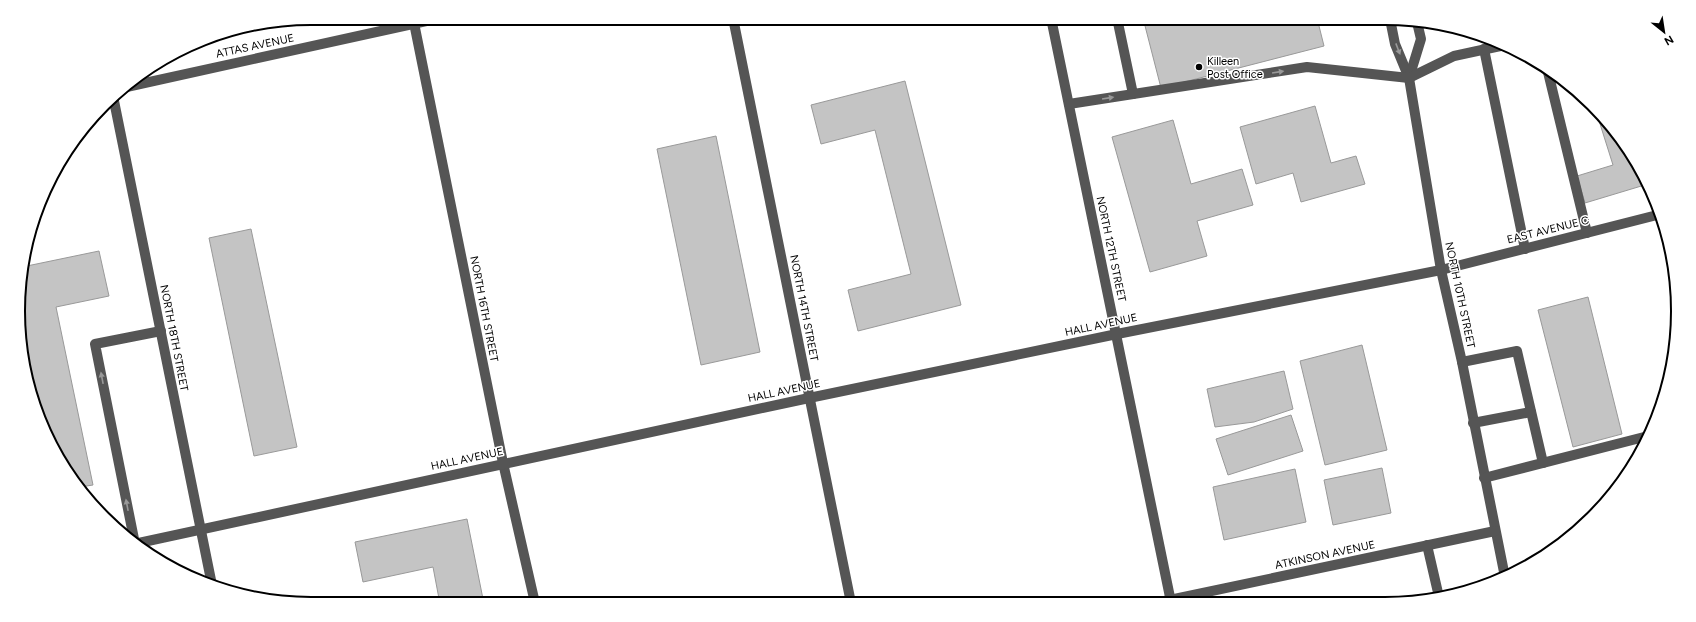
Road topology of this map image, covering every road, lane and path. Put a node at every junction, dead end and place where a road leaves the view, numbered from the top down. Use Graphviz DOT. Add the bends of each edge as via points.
graph roads {
  1 [pos="397,25"];
  2 [pos="415,25"];
  3 [pos="734,25"];
  4 [pos="1052,25"];
  5 [pos="1118,25"];
  6 [pos="1391,25"];
  7 [pos="1419,27"];
  8 [pos="1493,47"];
  9 [pos="1484,49"];
  10 [pos="1549,77"];
  11 [pos="1409,78"];
  12 [pos="136,85"];
  13 [pos="1133,94"];
  14 [pos="115,103"];
  15 [pos="1069,104"];
  16 [pos="1655,216"];
  17 [pos="1588,233"];
  18 [pos="1525,248"];
  19 [pos="1441,270"];
  20 [pos="161,331"];
  21 [pos="1117,334"];
  22 [pos="1462,362"];
  23 [pos="809,398"];
  24 [pos="1531,412"];
  25 [pos="1473,423"];
  26 [pos="1642,438"];
  27 [pos="1543,463"];
  28 [pos="503,464"];
  29 [pos="1484,478"];
  30 [pos="201,530"];
  31 [pos="1495,531"];
  32 [pos="132,534"];
  33 [pos="143,542"];
  34 [pos="1427,545"];
  35 [pos="1504,571"];
  36 [pos="211,579"];
  37 [pos="1438,592"];
  38 [pos="533,597"];
  39 [pos="850,597"];
  40 [pos="1166,597"];
  41 [pos="1186,597"];
  1 -- 12 [label="street, ATTAS AVENUE"];
  2 -- 28 [label="street, NORTH 16TH STREET"];
  3 -- 23 [label="street, NORTH 14TH STREET"];
  4 -- 15 [label="street, NORTH 12TH STREET"];
  5 -- 13 [label="street"];
  6 -- 11 [label="street, NORTH 10TH STREET, one-way" via="1395,44"];
  7 -- 11 [label="street" via="1421,39"];
  8 -- 9 [label="street"];
  9 -- 11 [label="street" via="1454,56"];
  9 -- 18 [label="street"];
  10 -- 17 [label="street"];
  13 -- 11 [label="street, one-way" via="1307,67"];
  11 -- 19 [label="street, NORTH 10TH STREET"];
  15 -- 13 [label="street, one-way"];
  14 -- 20 [label="street, NORTH 18TH STREET"];
  15 -- 21 [label="street, NORTH 12TH STREET"];
  16 -- 17 [label="street, EAST AVENUE C"];
  17 -- 18 [label="street, EAST AVENUE C"];
  18 -- 19 [label="street, EAST AVENUE C"];
  19 -- 21 [label="street, HALL AVENUE"];
  19 -- 22 [label="street, NORTH 10TH STREET"];
  20 -- 30 [label="street, NORTH 18TH STREET"];
  32 -- 20 [label="street, one-way" via="95,344"];
  21 -- 23 [label="street, HALL AVENUE"];
  21 -- 40 [label="street, NORTH 12TH STREET"];
  22 -- 24 [label="street" via="1517,351"];
  22 -- 25 [label="street, NORTH 10TH STREET"];
  23 -- 28 [label="street, HALL AVENUE"];
  23 -- 39 [label="street, NORTH 14TH STREET"];
  24 -- 25 [label="street"];
  24 -- 27 [label="street"];
  25 -- 29 [label="street, NORTH 10TH STREET"];
  26 -- 27 [label="street"];
  27 -- 29 [label="street"];
  28 -- 30 [label="street, HALL AVENUE"];
  28 -- 38 [label="street, NORTH 16TH STREET"];
  29 -- 31 [label="street, NORTH 10TH STREET"];
  30 -- 33 [label="street, HALL AVENUE"];
  30 -- 36 [label="street, NORTH 18TH STREET"];
  31 -- 34 [label="street, ATKINSON AVENUE"];
  31 -- 35 [label="street, NORTH 10TH STREET"];
  34 -- 37 [label="street"];
  34 -- 41 [label="street, ATKINSON AVENUE"];
}
